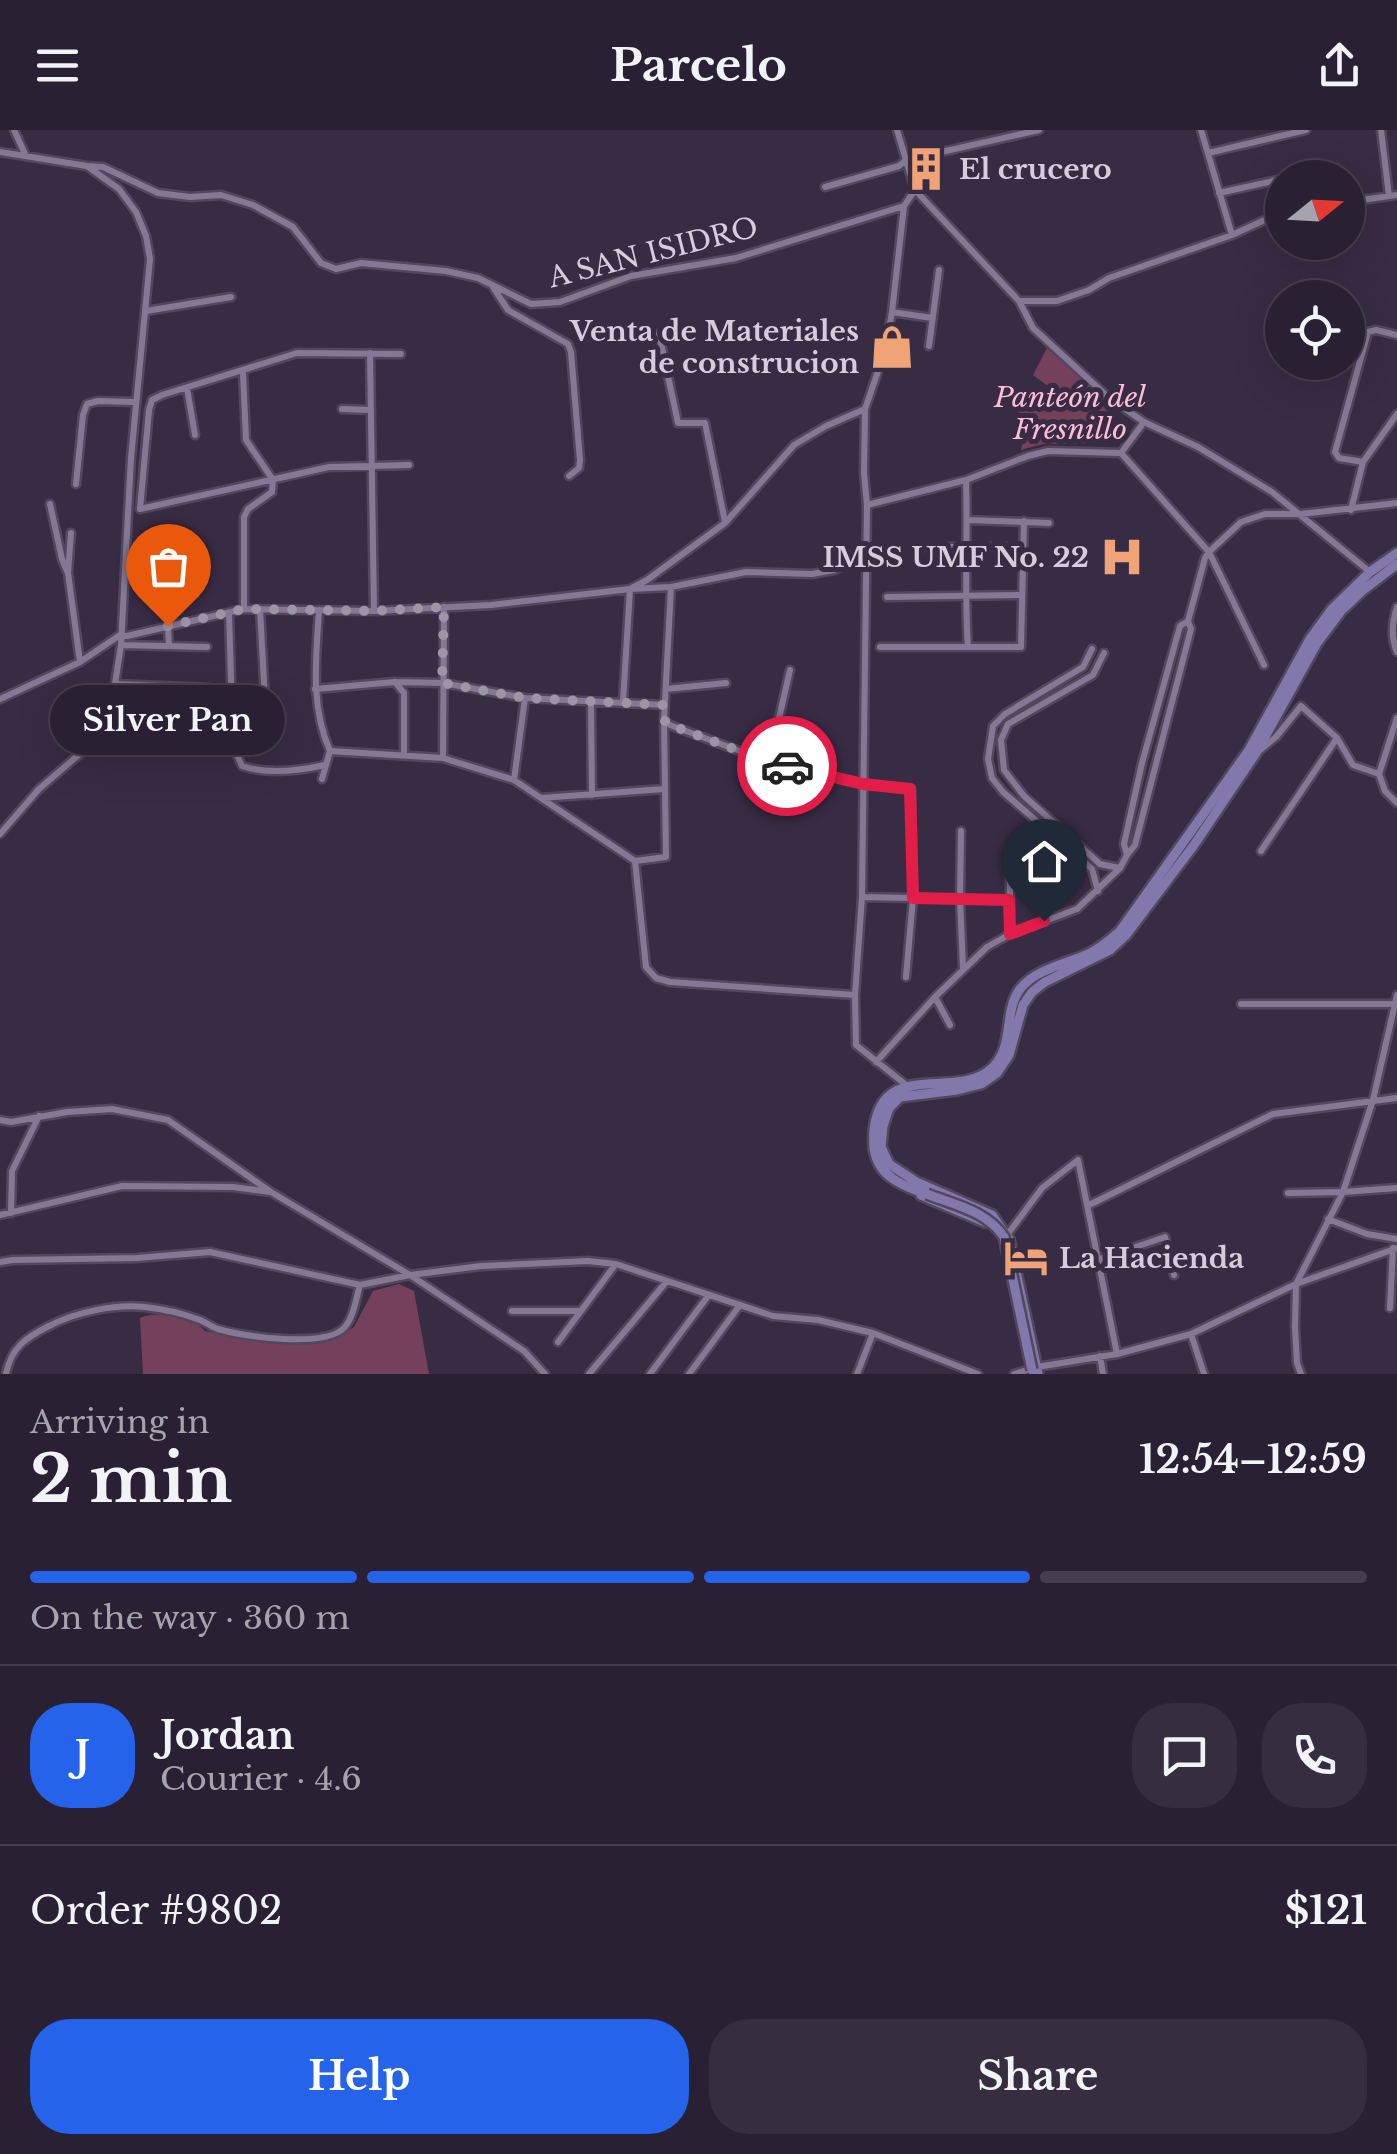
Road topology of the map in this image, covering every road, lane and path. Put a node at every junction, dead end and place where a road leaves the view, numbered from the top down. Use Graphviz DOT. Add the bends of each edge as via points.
graph roads {
  1 [pos="14,130"];
  2 [pos="896,130"];
  3 [pos="1039,130"];
  4 [pos="1201,130"];
  5 [pos="1306,130"];
  6 [pos="1381,130"];
  7 [pos="0,152"];
  8 [pos="1208,153"];
  9 [pos="26,157"];
  10 [pos="906,160"];
  11 [pos="87,166"];
  12 [pos="1265,183"];
  13 [pos="824,187"];
  14 [pos="915,190"];
  15 [pos="1218,193"];
  16 [pos="1393,196"];
  17 [pos="1365,200"];
  18 [pos="904,206"];
  19 [pos="1265,219"];
  20 [pos="1232,234"];
  21 [pos="939,270"];
  22 [pos="492,286"];
  23 [pos="231,296"];
  24 [pos="1019,301"];
  25 [pos="146,311"];
  26 [pos="892,312"];
  27 [pos="932,318"];
  28 [pos="659,334"];
  29 [pos="1397,335"];
  30 [pos="929,346"];
  31 [pos="370,353"];
  32 [pos="401,354"];
  33 [pos="242,371"];
  34 [pos="187,388"];
  35 [pos="135,402"];
  36 [pos="342,409"];
  37 [pos="865,409"];
  38 [pos="370,410"];
  39 [pos="1397,414"];
  40 [pos="1144,422"];
  41 [pos="1393,426"];
  42 [pos="195,435"];
  43 [pos="1121,453"];
  44 [pos="130,458"];
  45 [pos="145,459"];
  46 [pos="1363,462"];
  47 [pos="409,465"];
  48 [pos="370,467"];
  49 [pos="569,476"];
  50 [pos="273,480"];
  51 [pos="966,480"];
  52 [pos="76,484"];
  53 [pos="1397,503"];
  54 [pos="50,504"];
  55 [pos="868,505"];
  56 [pos="1351,510"];
  57 [pos="1301,514"];
  58 [pos="967,520"];
  59 [pos="1024,521"];
  60 [pos="726,523"];
  61 [pos="1050,523"];
  62 [pos="71,532"];
  63 [pos="967,547"];
  64 [pos="1023,547"];
  65 [pos="917,548"];
  66 [pos="867,550"];
  67 [pos="1209,552"];
  68 [pos="1397,553"];
  69 [pos="1397,564"];
  70 [pos="68,573"];
  71 [pos="1373,576"];
  72 [pos="671,587"];
  73 [pos="630,589"];
  74 [pos="1021,594"];
  75 [pos="887,596"];
  76 [pos="965,596"];
  77 [pos="444,607"];
  78 [pos="1397,607"];
  79 [pos="244,609"];
  80 [pos="260,610"];
  81 [pos="319,610"];
  82 [pos="374,611"];
  83 [pos="228,612"];
  84 [pos="1188,621"];
  85 [pos="168,626"];
  86 [pos="120,635"];
  87 [pos="121,645"];
  88 [pos="169,646"];
  89 [pos="207,647"];
  90 [pos="880,647"];
  91 [pos="968,647"];
  92 [pos="1092,650"];
  93 [pos="1397,652"];
  94 [pos="1104,653"];
  95 [pos="80,662"];
  96 [pos="1264,665"];
  97 [pos="790,670"];
  98 [pos="395,682"];
  99 [pos="442,683"];
  100 [pos="726,683"];
  101 [pos="115,684"];
  102 [pos="210,688"];
  103 [pos="315,689"];
  104 [pos="666,689"];
  105 [pos="525,698"];
  106 [pos="0,699"];
  107 [pos="265,701"];
  108 [pos="623,701"];
  109 [pos="591,702"];
  110 [pos="664,705"];
  111 [pos="1397,718"];
  112 [pos="664,720"];
  113 [pos="210,724"];
  114 [pos="102,725"];
  115 [pos="994,726"];
  116 [pos="1005,731"];
  117 [pos="1337,738"];
  118 [pos="330,752"];
  119 [pos="1256,754"];
  120 [pos="404,756"];
  121 [pos="442,758"];
  122 [pos="769,762"];
  123 [pos="325,766"];
  124 [pos="1379,774"];
  125 [pos="322,779"];
  126 [pos="514,780"];
  127 [pos="863,784"];
  128 [pos="664,789"];
  129 [pos="592,795"];
  130 [pos="540,798"];
  131 [pos="1397,802"];
  132 [pos="961,831"];
  133 [pos="0,834"];
  134 [pos="1010,848"];
  135 [pos="1261,851"];
  136 [pos="1127,855"];
  137 [pos="635,861"];
  138 [pos="1100,864"];
  139 [pos="1120,868"];
  140 [pos="1092,870"];
  141 [pos="1098,891"];
  142 [pos="862,897"];
  143 [pos="913,898"];
  144 [pos="960,899"];
  145 [pos="1009,900"];
  146 [pos="1010,934"];
  147 [pos="963,969"];
  148 [pos="906,977"];
  149 [pos="855,995"];
  150 [pos="1397,995"];
  151 [pos="935,997"];
  152 [pos="1241,1004"];
  153 [pos="1396,1004"];
  154 [pos="950,1026"];
  155 [pos="876,1062"];
  156 [pos="911,1090"];
  157 [pos="1397,1098"];
  158 [pos="1374,1100"];
  159 [pos="38,1116"];
  160 [pos="0,1120"];
  161 [pos="912,1185"];
  162 [pos="1397,1188"];
  163 [pos="271,1192"];
  164 [pos="1343,1192"];
  165 [pos="1288,1193"];
  166 [pos="1089,1206"];
  167 [pos="12,1213"];
  168 [pos="0,1215"];
  169 [pos="1328,1219"];
  170 [pos="1007,1234"];
  171 [pos="1397,1238"];
  172 [pos="1395,1248"];
  173 [pos="1100,1259"];
  174 [pos="0,1262"];
  175 [pos="616,1264"];
  176 [pos="410,1274"];
  177 [pos="1174,1275"];
  178 [pos="667,1280"];
  179 [pos="1296,1284"];
  180 [pos="360,1285"];
  181 [pos="708,1296"];
  182 [pos="740,1305"];
  183 [pos="1390,1308"];
  184 [pos="512,1311"];
  185 [pos="580,1311"];
  186 [pos="873,1333"];
  187 [pos="1190,1334"];
  188 [pos="558,1342"];
  189 [pos="1117,1354"];
  190 [pos="1100,1356"];
  191 [pos="1033,1372"];
  192 [pos="6,1374"];
  193 [pos="544,1374"];
  194 [pos="589,1374"];
  195 [pos="650,1374"];
  196 [pos="690,1374"];
  197 [pos="856,1374"];
  198 [pos="978,1374"];
  199 [pos="1014,1374"];
  200 [pos="1103,1374"];
  201 [pos="1204,1374"];
  202 [pos="1301,1374"];
  1 -- 9 [label="street"];
  2 -- 10 [label="street"];
  3 -- 10 [label="street"];
  4 -- 8 [label="street"];
  5 -- 8 [label="street"];
  6 -- 16 [label="street"];
  7 -- 9 [label="street, A SAN ISIDRO"];
  8 -- 15 [label="street"];
  9 -- 11 [label="street, A SAN ISIDRO"];
  10 -- 13 [label="street"];
  10 -- 14 [label="street"];
  11 -- 22 [label="street, A SAN ISIDRO" via="158,193 221,195 253,205 293,228 321,263 336,268 446,270"];
  11 -- 25 [label="street" via="119,190 146,236"];
  12 -- 15 [label="street"];
  14 -- 18 [label="street"];
  14 -- 24 [label="street"];
  15 -- 20 [label="street"];
  16 -- 17 [label="street"];
  18 -- 22 [label="street, A SAN ISIDRO" via="736,258 631,276 560,302 531,304"];
  18 -- 26 [label="street"];
  19 -- 20 [label="street"];
  20 -- 24 [label="street" via="1057,301"];
  21 -- 27 [label="street"];
  22 -- 49 [label="street" via="508,310 568,344 580,460"];
  23 -- 25 [label="street"];
  24 -- 40 [label="street" via="1033,328"];
  25 -- 35 [label="street"];
  26 -- 27 [label="street"];
  26 -- 37 [label="street"];
  27 -- 30 [label="street"];
  28 -- 60 [label="street" via="678,423 705,423"];
  29 -- 46 [label="street" via="1368,332 1334,452"];
  31 -- 32 [label="street"];
  31 -- 33 [label="street" via="297,353"];
  31 -- 38 [label="street"];
  33 -- 34 [label="street"];
  33 -- 50 [label="street" via="246,440"];
  34 -- 42 [label="street"];
  34 -- 45 [label="street" via="152,400"];
  35 -- 44 [label="street"];
  35 -- 52 [label="street" via="86,404"];
  36 -- 38 [label="street"];
  37 -- 55 [label="street"];
  37 -- 60 [label="street" via="794,445"];
  38 -- 48 [label="street"];
  39 -- 41 [label="street"];
  40 -- 43 [label="street"];
  40 -- 57 [label="street"];
  41 -- 46 [label="street"];
  43 -- 51 [label="street" via="1048,452"];
  43 -- 67 [label="street"];
  44 -- 45 [label="street"];
  44 -- 86 [label="street"];
  45 -- 50 [label="street" via="140,510"];
  46 -- 56 [label="street"];
  47 -- 48 [label="street"];
  48 -- 50 [label="street"];
  48 -- 82 [label="street"];
  50 -- 79 [label="street" via="272,492 244,517"];
  51 -- 55 [label="street"];
  51 -- 58 [label="street"];
  53 -- 56 [label="street"];
  54 -- 70 [label="street"];
  55 -- 66 [label="street"];
  56 -- 57 [label="street"];
  57 -- 67 [label="street" via="1241,522"];
  57 -- 71 [label="street"];
  58 -- 59 [label="street"];
  58 -- 63 [label="street"];
  59 -- 61 [label="street"];
  59 -- 64 [label="street"];
  60 -- 73 [label="street"];
  62 -- 70 [label="street"];
  63 -- 64 [label="street"];
  63 -- 65 [label="street"];
  63 -- 76 [label="street"];
  64 -- 74 [label="street"];
  66 -- 72 [label="street" via="834,570 746,572"];
  66 -- 127 [label="street"];
  67 -- 84 [label="street"];
  67 -- 96 [label="street"];
  68 -- 71 [label="main road"];
  69 -- 71 [label="main road"];
  70 -- 95 [label="street"];
  71 -- 119 [label="main road" via="1318,643"];
  71 -- 156 [label="main road" via="1332,608 1249,750 1120,931 1023,985 993,1067"];
  72 -- 73 [label="street"];
  72 -- 104 [label="street"];
  73 -- 77 [label="street"];
  73 -- 108 [label="street"];
  74 -- 76 [label="street"];
  74 -- 91 [label="street" via="1021,647"];
  75 -- 76 [label="street"];
  76 -- 91 [label="street"];
  77 -- 82 [label="street"];
  77 -- 99 [label="street"];
  78 -- 93 [label="street"];
  79 -- 80 [label="street"];
  79 -- 83 [label="street"];
  80 -- 81 [label="street"];
  80 -- 107 [label="street"];
  81 -- 82 [label="street"];
  81 -- 103 [label="street"];
  83 -- 85 [label="street"];
  83 -- 123 [label="street" via="232,746 242,766 269,772"];
  84 -- 136 [label="street" via="1136,845"];
  84 -- 136 [label="street" via="1180,626 1142,762"];
  85 -- 86 [label="street"];
  85 -- 88 [label="street"];
  86 -- 87 [label="street"];
  86 -- 95 [label="street"];
  87 -- 88 [label="street"];
  87 -- 101 [label="street"];
  88 -- 89 [label="street"];
  90 -- 91 [label="street"];
  92 -- 115 [label="street" via="1083,668"];
  94 -- 116 [label="street" via="1093,675"];
  95 -- 106 [label="street"];
  97 -- 122 [label="street"];
  98 -- 99 [label="street"];
  98 -- 103 [label="street"];
  98 -- 120 [label="street" via="404,694"];
  99 -- 105 [label="street"];
  99 -- 121 [label="street"];
  100 -- 104 [label="street"];
  101 -- 102 [label="street"];
  101 -- 114 [label="street"];
  103 -- 118 [label="street"];
  104 -- 110 [label="street"];
  105 -- 109 [label="street"];
  105 -- 126 [label="street"];
  108 -- 109 [label="street"];
  108 -- 110 [label="street"];
  109 -- 129 [label="street"];
  110 -- 112 [label="street"];
  111 -- 124 [label="street"];
  112 -- 122 [label="street"];
  112 -- 128 [label="street"];
  113 -- 114 [label="street"];
  114 -- 133 [label="street"];
  115 -- 116 [label="street"];
  115 -- 140 [label="street" via="992,778"];
  116 -- 138 [label="street" via="1004,770"];
  117 -- 119 [label="street" via="1301,706"];
  117 -- 124 [label="street" via="1354,766"];
  117 -- 135 [label="street"];
  118 -- 120 [label="street"];
  118 -- 123 [label="street"];
  119 -- 156 [label="main road" via="1126,935 1032,992 997,1074 957,1090"];
  120 -- 121 [label="street"];
  121 -- 126 [label="street"];
  122 -- 127 [label="street"];
  123 -- 125 [label="street"];
  124 -- 131 [label="street"];
  126 -- 130 [label="street"];
  127 -- 142 [label="street"];
  127 -- 143 [label="street" via="910,789"];
  128 -- 129 [label="street"];
  128 -- 137 [label="street" via="666,857"];
  129 -- 130 [label="street"];
  130 -- 137 [label="street"];
  132 -- 144 [label="street"];
  134 -- 145 [label="street"];
  136 -- 139 [label="street"];
  137 -- 149 [label="street" via="646,968 656,978"];
  138 -- 139 [label="street"];
  138 -- 140 [label="street"];
  139 -- 141 [label="street"];
  140 -- 141 [label="street"];
  141 -- 146 [label="street" via="1077,909"];
  142 -- 143 [label="street"];
  142 -- 149 [label="street"];
  143 -- 144 [label="street"];
  143 -- 148 [label="street"];
  144 -- 145 [label="street"];
  144 -- 147 [label="street"];
  145 -- 146 [label="street"];
  146 -- 147 [label="street"];
  147 -- 151 [label="street"];
  149 -- 155 [label="street" via="856,1044"];
  150 -- 153 [label="street"];
  151 -- 154 [label="street"];
  151 -- 155 [label="street"];
  152 -- 153 [label="street"];
  153 -- 158 [label="street"];
  155 -- 156 [label="street"];
  156 -- 161 [label="main road" via="890,1108 881,1147"];
  157 -- 158 [label="street"];
  158 -- 164 [label="street"];
  158 -- 166 [label="street" via="1273,1114"];
  159 -- 160 [label="street"];
  159 -- 163 [label="street" via="112,1109 168,1120"];
  159 -- 167 [label="street" via="12,1171"];
  161 -- 170 [label="main road" via="992,1215"];
  161 -- 191 [label="main road" via="996,1230"];
  161 -- 191 [label="main road, bridge" via="997,1226"];
  162 -- 164 [label="street"];
  163 -- 167 [label="street" via="122,1186"];
  163 -- 176 [label="street"];
  164 -- 165 [label="street"];
  164 -- 169 [label="street"];
  166 -- 170 [label="street" via="1078,1160 1042,1188"];
  166 -- 173 [label="street"];
  167 -- 168 [label="street"];
  169 -- 171 [label="street"];
  169 -- 179 [label="street"];
  170 -- 191 [label="main road"];
  172 -- 179 [label="street"];
  172 -- 183 [label="street"];
  173 -- 177 [label="street" via="1165,1236"];
  173 -- 189 [label="street"];
  174 -- 180 [label="street" via="210,1252"];
  175 -- 176 [label="street"];
  175 -- 178 [label="street"];
  175 -- 185 [label="street"];
  176 -- 180 [label="street"];
  176 -- 193 [label="street" via="524,1351"];
  178 -- 181 [label="street"];
  178 -- 194 [label="street"];
  179 -- 187 [label="street"];
  179 -- 202 [label="street"];
  180 -- 192 [label="street" via="351,1316 332,1335 295,1341 215,1328 180,1313 102,1309 33,1334 9,1355"];
  181 -- 182 [label="street"];
  181 -- 195 [label="street"];
  182 -- 186 [label="street"];
  182 -- 196 [label="street"];
  184 -- 185 [label="street"];
  185 -- 188 [label="street"];
  186 -- 197 [label="street"];
  186 -- 198 [label="street"];
  187 -- 189 [label="street"];
  187 -- 201 [label="street"];
  189 -- 190 [label="street"];
  190 -- 191 [label="street"];
  190 -- 200 [label="street"];
  191 -- 199 [label="street"];
}
